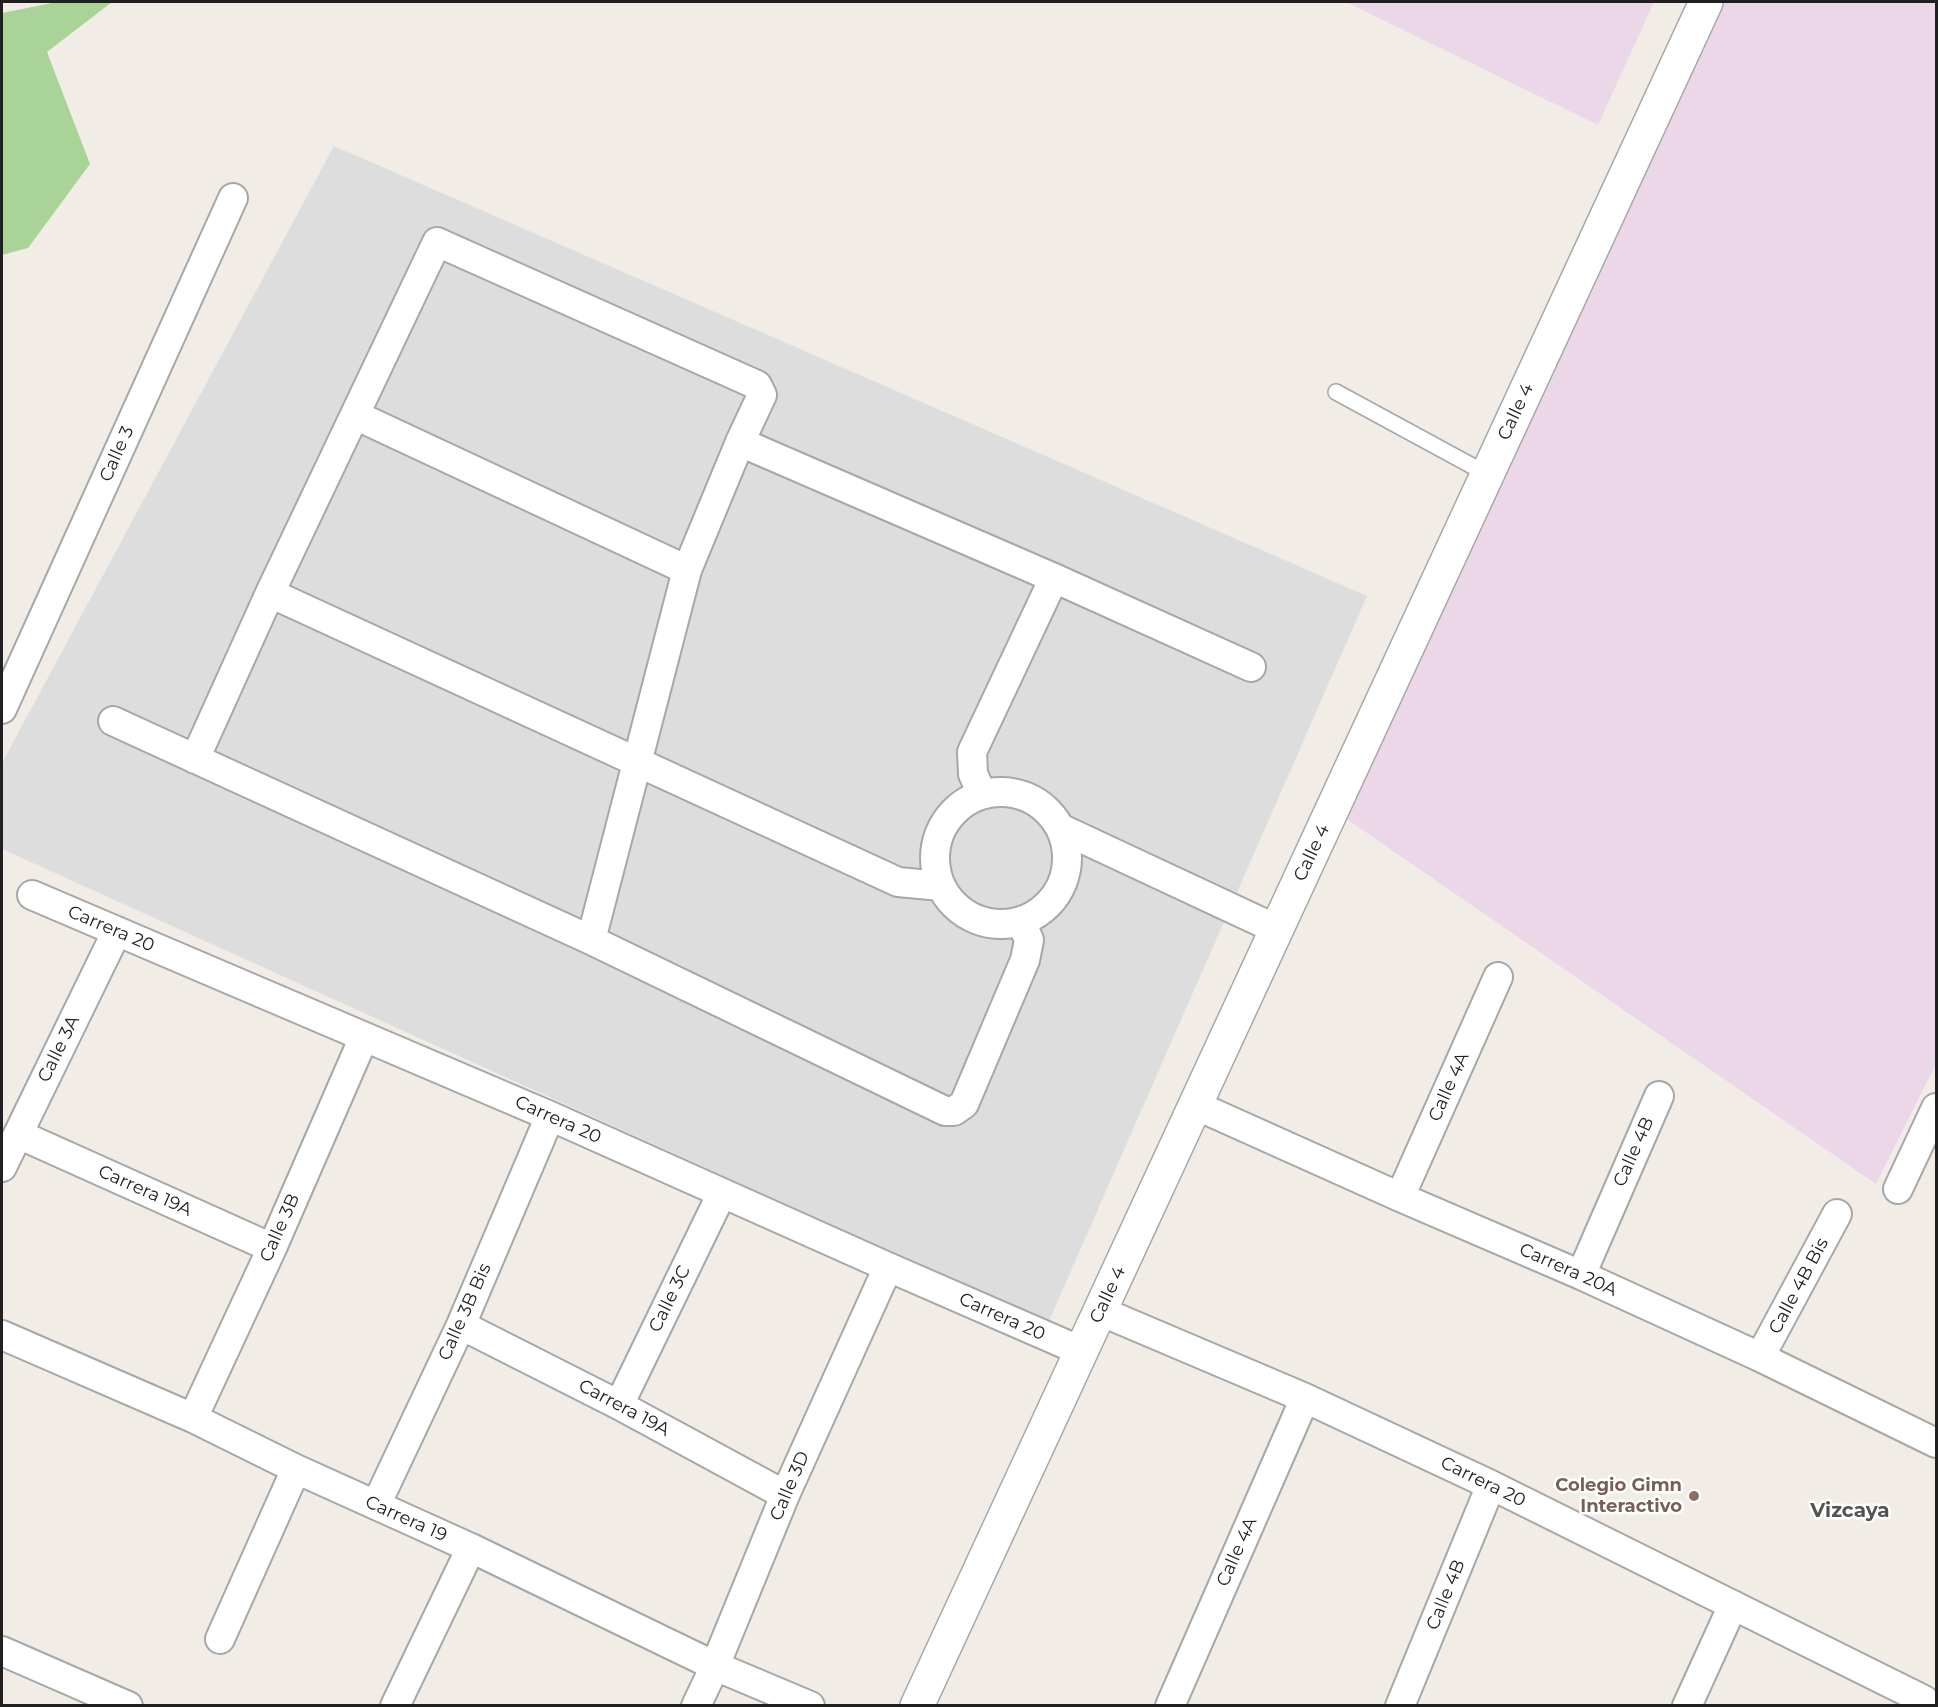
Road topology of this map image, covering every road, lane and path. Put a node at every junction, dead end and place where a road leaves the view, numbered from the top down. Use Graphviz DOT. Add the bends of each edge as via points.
graph roads {
  1 [pos="1706,2"];
  2 [pos="233,198"];
  3 [pos="1336,392"];
  4 [pos="355,415"];
  5 [pos="740,442"];
  6 [pos="1487,474"];
  7 [pos="687,570"];
  8 [pos="1054,578"];
  9 [pos="270,593"];
  10 [pos="1251,667"];
  11 [pos="2,709"];
  12 [pos="113,721"];
  13 [pos="195,759"];
  14 [pos="638,762"];
  15 [pos="982,794"];
  16 [pos="1062,829"];
  17 [pos="941,886"];
  18 [pos="32,895"];
  19 [pos="1021,921"];
  20 [pos="1276,929"];
  21 [pos="117,931"];
  22 [pos="591,940"];
  23 [pos="1498,976"];
  24 [pos="364,1037"];
  25 [pos="1659,1096"];
  26 [pos="1195,1105"];
  27 [pos="1936,1108"];
  28 [pos="550,1116"];
  29 [pos="18,1134"];
  30 [pos="2,1167"];
  31 [pos="1898,1189"];
  32 [pos="722,1193"];
  33 [pos="1400,1197"];
  34 [pos="1837,1214"];
  35 [pos="272,1248"];
  36 [pos="888,1267"];
  37 [pos="1581,1275"];
  38 [pos="1100,1311"];
  39 [pos="461,1325"];
  40 [pos="2,1335"];
  41 [pos="1081,1351"];
  42 [pos="1760,1357"];
  43 [pos="1305,1398"];
  44 [pos="619,1405"];
  45 [pos="193,1418"];
  46 [pos="1936,1443"];
  47 [pos="296,1469"];
  48 [pos="1491,1485"];
  49 [pos="785,1495"];
  50 [pos="376,1505"];
  51 [pos="471,1548"];
  52 [pos="1733,1605"];
  53 [pos="220,1639"];
  54 [pos="4,1659"];
  55 [pos="715,1666"];
  56 [pos="1922,1703"];
  57 [pos="128,1706"];
  58 [pos="395,1706"];
  59 [pos="696,1706"];
  60 [pos="810,1706"];
  61 [pos="917,1706"];
  62 [pos="1170,1706"];
  63 [pos="1400,1706"];
  64 [pos="1687,1706"];
  1 -- 6 [label="street, Calle 4"];
  2 -- 11 [label="street, Calle 3"];
  3 -- 6 [label="lane"];
  4 -- 5 [label="street" via="437,242 757,385 762,395"];
  4 -- 7 [label="street"];
  4 -- 9 [label="street"];
  5 -- 7 [label="street"];
  5 -- 8 [label="street"];
  6 -- 20 [label="street, Calle 4"];
  7 -- 14 [label="street"];
  8 -- 10 [label="street"];
  8 -- 15 [label="street" via="972,752 973,774"];
  9 -- 13 [label="street"];
  9 -- 14 [label="street"];
  12 -- 13 [label="street"];
  13 -- 22 [label="street"];
  14 -- 17 [label="street" via="898,882"];
  14 -- 22 [label="street"];
  15 -- 16 [label="street" via="1019,793 1051,813"];
  15 -- 17 [label="street" via="964,802 940,831 935,868"];
  16 -- 19 [label="street" via="1067,866 1062,884 1038,913"];
  16 -- 20 [label="street"];
  17 -- 19 [label="street" via="951,902 983,922"];
  18 -- 21 [label="street, Carrera 20"];
  19 -- 22 [label="street" via="1029,940 1025,960 964,1104 954,1111 945,1111"];
  20 -- 26 [label="street, Calle 4"];
  21 -- 24 [label="street, Carrera 20"];
  21 -- 29 [label="street, Calle 3A"];
  23 -- 33 [label="street, Calle 4A"];
  24 -- 28 [label="street, Carrera 20"];
  24 -- 35 [label="street, Calle 3B"];
  25 -- 37 [label="street, Calle 4B"];
  26 -- 33 [label="street, Carrera 20A"];
  26 -- 38 [label="street, Calle 4"];
  27 -- 31 [label="street"];
  28 -- 32 [label="street, Carrera 20"];
  28 -- 39 [label="street, Calle 3B Bis"];
  29 -- 30 [label="street, Calle 3A"];
  29 -- 35 [label="street, Carrera 19A"];
  32 -- 36 [label="street, Carrera 20"];
  32 -- 44 [label="street, Calle 3C"];
  33 -- 37 [label="street, Carrera 20A"];
  34 -- 42 [label="street, Calle 4B Bis"];
  35 -- 45 [label="street, Calle 3B"];
  36 -- 41 [label="street, Carrera 20"];
  36 -- 49 [label="street, Calle 3D"];
  37 -- 42 [label="street, Carrera 20A"];
  38 -- 41 [label="street, Calle 4"];
  38 -- 43 [label="street, Carrera 20"];
  39 -- 44 [label="street, Carrera 19A"];
  39 -- 50 [label="street, Calle 3B Bis"];
  40 -- 45 [label="street, Carrera 19"];
  41 -- 61 [label="street, Calle 4"];
  42 -- 46 [label="street, Carrera 20A"];
  43 -- 48 [label="street, Carrera 20"];
  43 -- 62 [label="street, Calle 4A"];
  44 -- 49 [label="street, Carrera 19A"];
  45 -- 47 [label="street, Carrera 19"];
  47 -- 50 [label="street, Carrera 19"];
  47 -- 53 [label="street"];
  48 -- 52 [label="street, Carrera 20"];
  48 -- 63 [label="street, Calle 4B"];
  49 -- 55 [label="street, Calle 3D"];
  50 -- 51 [label="street, Carrera 19"];
  51 -- 55 [label="street, Carrera 19"];
  51 -- 58 [label="street"];
  52 -- 56 [label="street, Carrera 20"];
  52 -- 64 [label="street"];
  54 -- 57 [label="street"];
  55 -- 59 [label="street, Calle 3D"];
  55 -- 60 [label="street, Carrera 19"];
}
